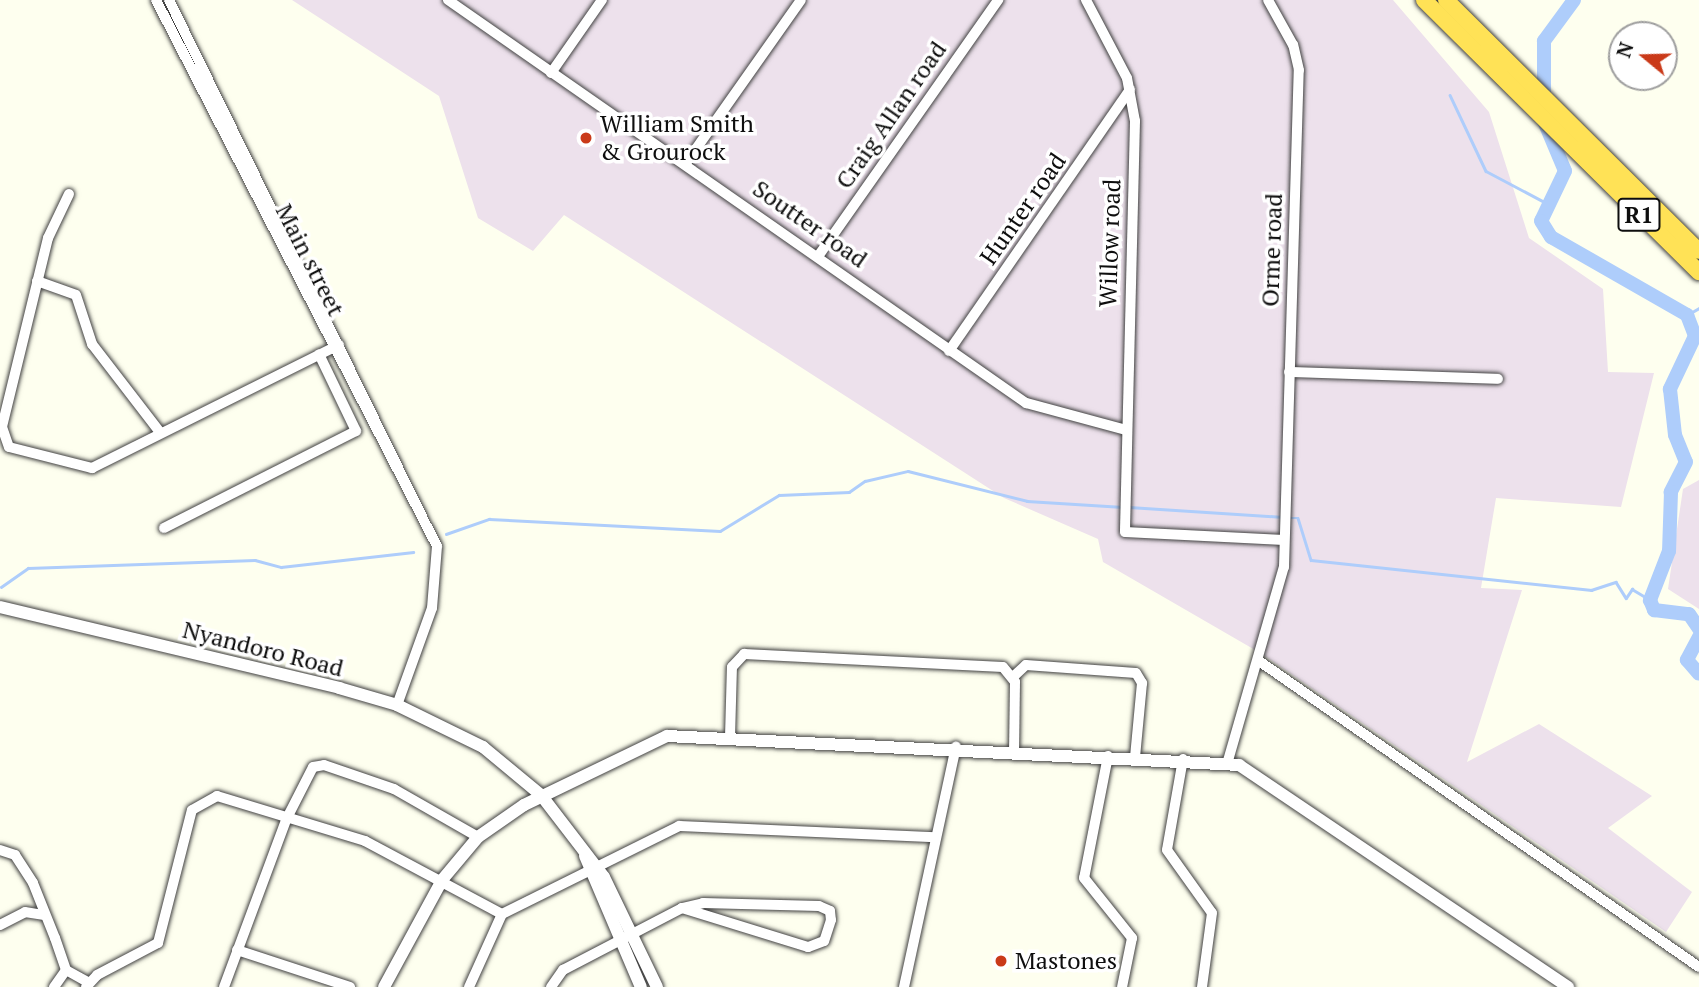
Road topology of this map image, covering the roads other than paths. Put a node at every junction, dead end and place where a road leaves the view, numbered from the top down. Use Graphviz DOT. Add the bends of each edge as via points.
graph roads {
  1 [pos="156,0"];
  2 [pos="169,0"];
  3 [pos="448,0"];
  4 [pos="602,0"];
  5 [pos="801,0"];
  6 [pos="998,0"];
  7 [pos="1086,0"];
  8 [pos="1268,0"];
  9 [pos="1423,0"];
  10 [pos="1446,0"];
  11 [pos="551,73"];
  12 [pos="1130,90"];
  13 [pos="1530,99"];
  14 [pos="1583,153"];
  15 [pos="686,163"];
  16 [pos="69,194"];
  17 [pos="1699,251"];
  18 [pos="819,255"];
  19 [pos="1699,272"];
  20 [pos="37,281"];
  21 [pos="335,347"];
  22 [pos="949,351"];
  23 [pos="319,354"];
  24 [pos="1289,372"];
  25 [pos="1498,379"];
  26 [pos="1126,430"];
  27 [pos="159,431"];
  28 [pos="164,527"];
  29 [pos="1284,540"];
  30 [pos="0,607"];
  31 [pos="1259,661"];
  32 [pos="1014,676"];
  33 [pos="397,705"];
  34 [pos="730,737"];
  35 [pos="956,746"];
  36 [pos="1014,750"];
  37 [pos="1108,756"];
  38 [pos="1135,757"];
  39 [pos="1183,759"];
  40 [pos="1227,764"];
  41 [pos="541,795"];
  42 [pos="286,818"];
  43 [pos="478,837"];
  44 [pos="936,837"];
  45 [pos="0,850"];
  46 [pos="591,865"];
  47 [pos="442,880"];
  48 [pos="682,908"];
  49 [pos="502,914"];
  50 [pos="43,915"];
  51 [pos="0,925"];
  52 [pos="633,933"];
  53 [pos="619,941"];
  54 [pos="237,950"];
  55 [pos="1699,967"];
  56 [pos="66,970"];
  57 [pos="87,985"];
  58 [pos="54,987"];
  59 [pos="224,987"];
  60 [pos="349,987"];
  61 [pos="384,987"];
  62 [pos="469,987"];
  63 [pos="551,987"];
  64 [pos="641,987"];
  65 [pos="657,987"];
  66 [pos="904,987"];
  67 [pos="1122,987"];
  68 [pos="1202,987"];
  69 [pos="1568,987"];
  1 -- 21 [label="street, Main street"];
  2 -- 21 [label="street, Main street"];
  3 -- 11 [label="street, Soutter road"];
  4 -- 11 [label="street"];
  5 -- 15 [label="street"];
  6 -- 18 [label="street, Craig Allan road"];
  7 -- 12 [label="street, Willow road"];
  8 -- 24 [label="street, Orme road" via="1293,44 1299,70"];
  9 -- 13 [label="highway, R1"];
  10 -- 13 [label="highway, R1"];
  11 -- 15 [label="street, Soutter road"];
  12 -- 22 [label="street, Hunter road"];
  12 -- 26 [label="street, Willow road" via="1135,121"];
  13 -- 14 [label="highway, R1"];
  14 -- 17 [label="highway, R1"];
  14 -- 19 [label="highway, R1"];
  15 -- 18 [label="street, Soutter road"];
  16 -- 20 [label="street" via="52,224"];
  18 -- 22 [label="street, Soutter road"];
  20 -- 27 [label="street" via="76,295 92,344"];
  20 -- 27 [label="street" via="2,427 5,444 84,469"];
  21 -- 23 [label="street"];
  21 -- 33 [label="street, Main street" via="431,536 439,561 432,608"];
  22 -- 26 [label="street, Soutter road" via="1039,409"];
  23 -- 27 [label="street"];
  23 -- 28 [label="street" via="356,431"];
  24 -- 25 [label="street"];
  24 -- 29 [label="street, Orme road"];
  26 -- 29 [label="street, Willow road" via="1125,532"];
  29 -- 31 [label="street" via="1281,588"];
  30 -- 33 [label="street, Nyandoro Road"];
  31 -- 40 [label="street"];
  31 -- 55 [label="street"];
  32 -- 34 [label="street" via="996,666 744,654 732,667"];
  32 -- 36 [label="street"];
  32 -- 38 [label="street" via="1026,665 1136,673 1142,683"];
  33 -- 41 [label="street, Nyandoro Road" via="505,761"];
  34 -- 35 [label="street"];
  34 -- 41 [label="street" via="654,739"];
  35 -- 36 [label="street"];
  35 -- 44 [label="street"];
  36 -- 37 [label="street"];
  37 -- 38 [label="street"];
  37 -- 67 [label="street" via="1084,877 1132,938"];
  38 -- 39 [label="street"];
  39 -- 40 [label="street"];
  39 -- 68 [label="street" via="1167,850 1212,913"];
  40 -- 69 [label="street" via="1261,775"];
  41 -- 43 [label="street"];
  41 -- 46 [label="street"];
  42 -- 43 [label="street" via="309,772 324,765 419,800"];
  42 -- 47 [label="street" via="365,841"];
  42 -- 54 [label="street"];
  42 -- 57 [label="street" via="228,796 197,804 158,943"];
  43 -- 47 [label="street"];
  44 -- 46 [label="street" via="679,826"];
  44 -- 66 [label="street"];
  45 -- 50 [label="street" via="15,855"];
  46 -- 49 [label="street"];
  46 -- 52 [label="street"];
  46 -- 53 [label="street"];
  47 -- 49 [label="street"];
  47 -- 61 [label="street"];
  48 -- 48 [label="street" via="808,947 824,941 831,920 830,911 819,906"];
  48 -- 52 [label="street"];
  49 -- 62 [label="street"];
  50 -- 51 [label="street" via="25,912"];
  50 -- 56 [label="street"];
  52 -- 53 [label="street"];
  52 -- 65 [label="street"];
  53 -- 63 [label="street" via="563,970"];
  53 -- 64 [label="street"];
  54 -- 59 [label="street"];
  54 -- 60 [label="street"];
  56 -- 57 [label="street"];
  56 -- 58 [label="street"];
}
